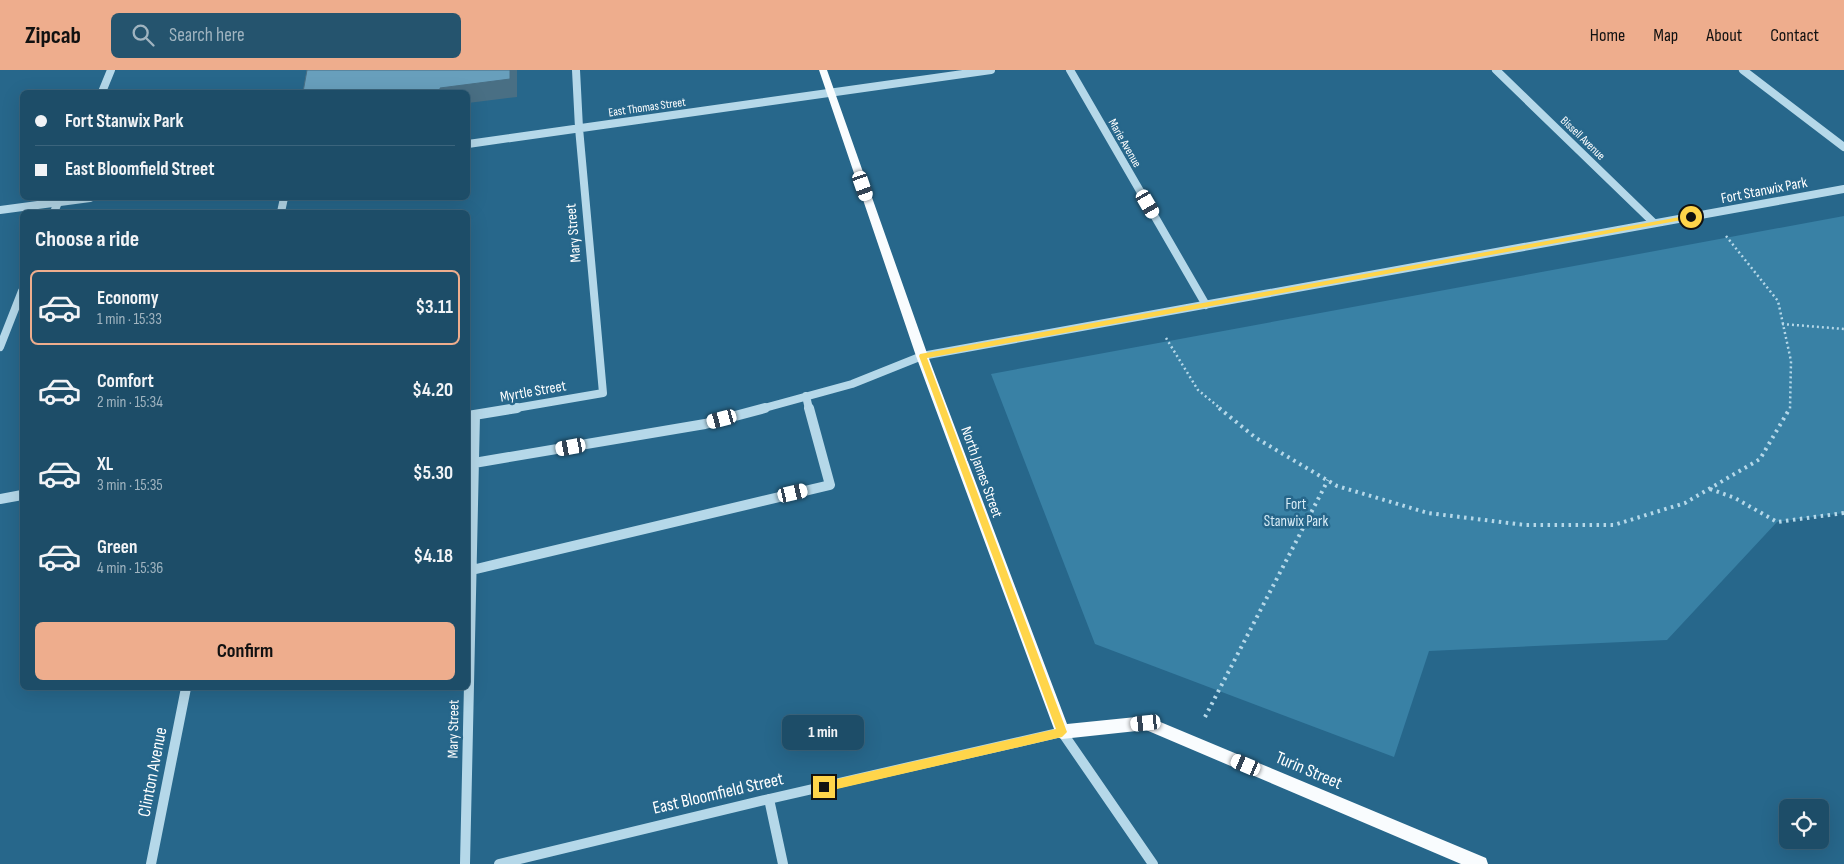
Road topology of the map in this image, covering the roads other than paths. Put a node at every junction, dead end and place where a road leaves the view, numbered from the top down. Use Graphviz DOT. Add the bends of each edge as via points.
graph roads {
  1 [pos="112,70"];
  2 [pos="576,70"];
  3 [pos="823,70"];
  4 [pos="991,70"];
  5 [pos="1070,70"];
  6 [pos="1496,70"];
  7 [pos="1743,70"];
  8 [pos="103,90"];
  9 [pos="830,92"];
  10 [pos="579,128"];
  11 [pos="470,144"];
  12 [pos="1844,148"];
  13 [pos="1844,189"];
  14 [pos="59,200"];
  15 [pos="0,210"];
  16 [pos="1654,223"];
  17 [pos="20,296"];
  18 [pos="1206,305"];
  19 [pos="0,347"];
  20 [pos="922,356"];
  21 [pos="603,393"];
  22 [pos="806,396"];
  23 [pos="471,415"];
  24 [pos="474,463"];
  25 [pos="20,495"];
  26 [pos="0,499"];
  27 [pos="472,570"];
  28 [pos="470,654"];
  29 [pos="186,690"];
  30 [pos="469,690"];
  31 [pos="1062,732"];
  32 [pos="769,799"];
  33 [pos="151,864"];
  34 [pos="465,864"];
  35 [pos="499,864"];
  36 [pos="783,864"];
  37 [pos="1153,864"];
  38 [pos="1480,864"];
  1 -- 8 [label="street"];
  2 -- 10 [label="street, Mary Street"];
  3 -- 9 [label="main road, North James Street"];
  4 -- 9 [label="street, East Thomas Street"];
  5 -- 18 [label="street, Marie Avenue"];
  6 -- 16 [label="street, Bissell Avenue"];
  7 -- 12 [label="street"];
  9 -- 10 [label="street, East Thomas Street"];
  9 -- 20 [label="main road, North James Street"];
  10 -- 11 [label="street, East Thomas Street"];
  10 -- 21 [label="street, Mary Street"];
  13 -- 16 [label="street, Fort Stanwix Park"];
  14 -- 15 [label="street"];
  16 -- 18 [label="street, Fort Stanwix Park"];
  17 -- 19 [label="street"];
  18 -- 20 [label="street, Fort Stanwix Park"];
  20 -- 22 [label="street, Fort Stanwix Park" via="852,384"];
  20 -- 31 [label="main road, North James Street"];
  21 -- 23 [label="street, Myrtle Street"];
  22 -- 24 [label="street, Fort Stanwix Park" via="705,424"];
  22 -- 27 [label="street" via="830,485"];
  23 -- 24 [label="street, Mary Street"];
  24 -- 27 [label="street, Mary Street"];
  25 -- 26 [label="street"];
  27 -- 28 [label="street, Mary Street"];
  29 -- 33 [label="street, Clinton Avenue"];
  30 -- 34 [label="street, Mary Street"];
  31 -- 32 [label="street, East Bloomfield Street"];
  31 -- 37 [label="street, North James Street"];
  31 -- 38 [label="main road, Turin Street" via="1146,723"];
  32 -- 35 [label="street, East Bloomfield Street"];
  32 -- 36 [label="street"];
}
